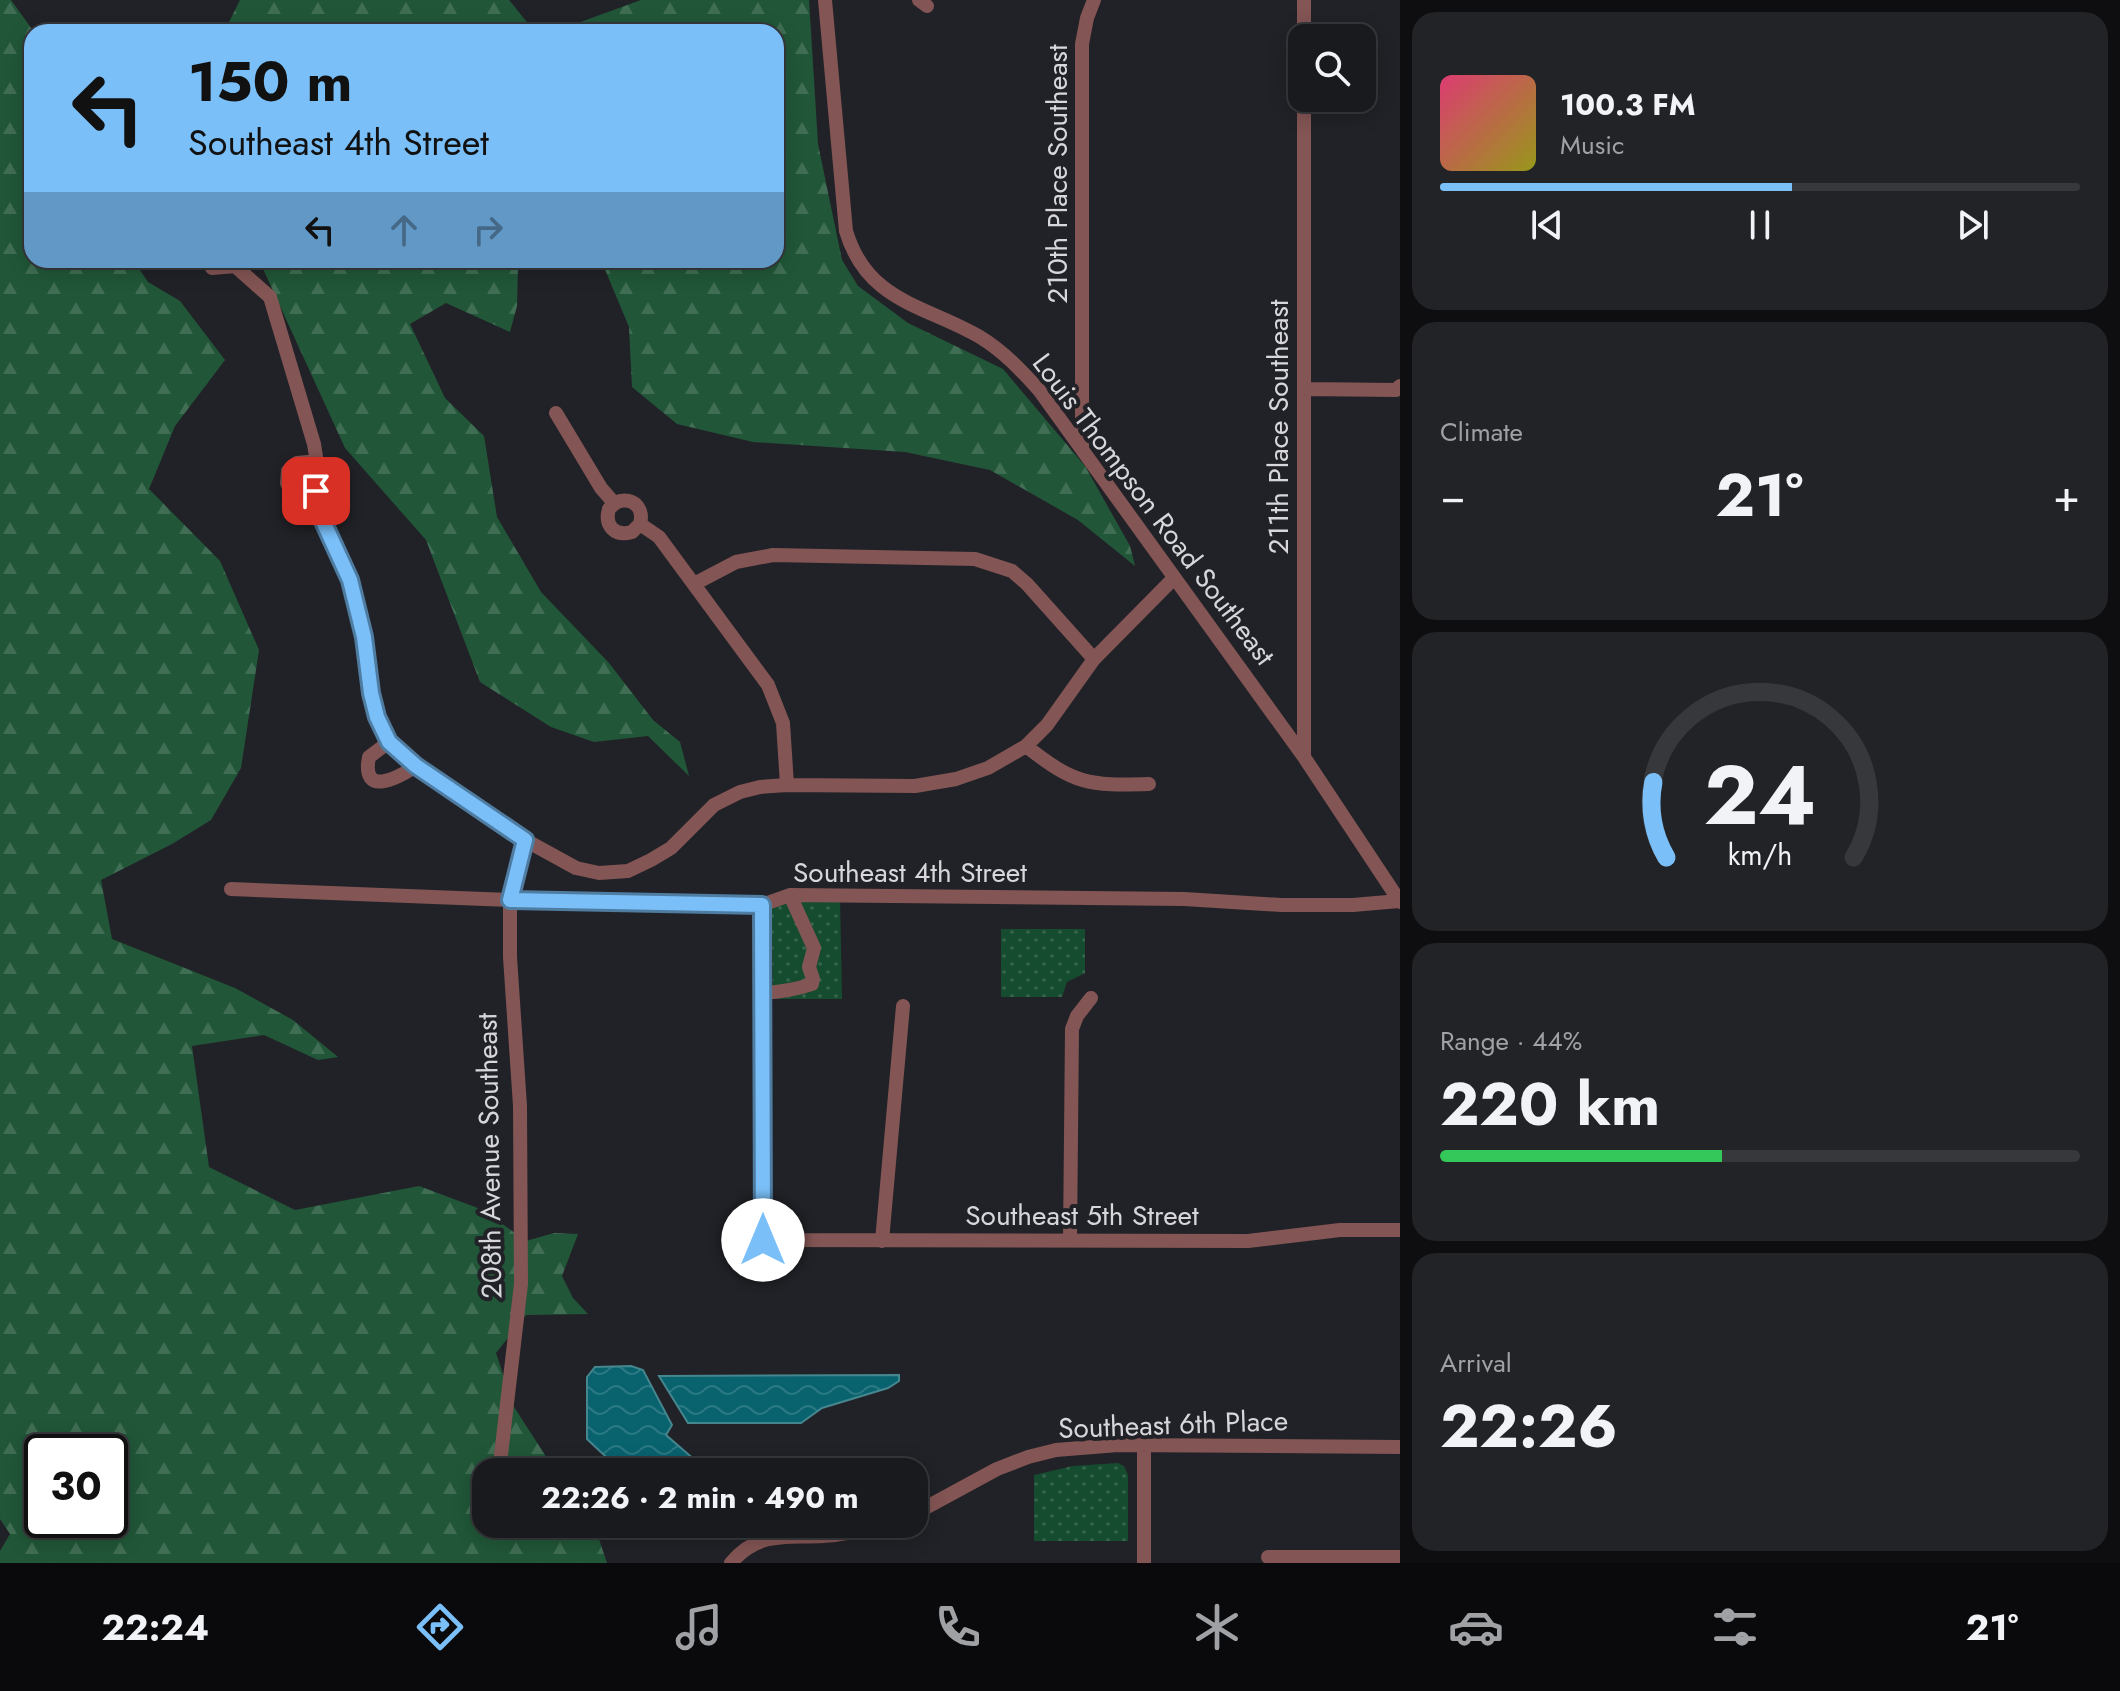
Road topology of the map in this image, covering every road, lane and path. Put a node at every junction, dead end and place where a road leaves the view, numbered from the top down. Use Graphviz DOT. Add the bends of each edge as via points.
graph roads {
  1 [pos="825,0"];
  2 [pos="1094,0"];
  3 [pos="1304,0"];
  4 [pos="1304,24"];
  5 [pos="1304,112"];
  6 [pos="237,268"];
  7 [pos="1400,386"];
  8 [pos="1304,389"];
  9 [pos="556,413"];
  10 [pos="1082,447"];
  11 [pos="318,469"];
  12 [pos="311,495"];
  13 [pos="614,503"];
  14 [pos="640,524"];
  15 [pos="1174,578"];
  16 [pos="694,584"];
  17 [pos="1094,659"];
  18 [pos="389,742"];
  19 [pos="1026,746"];
  20 [pos="1304,757"];
  21 [pos="416,766"];
  22 [pos="1149,784"];
  23 [pos="787,785"];
  24 [pos="525,840"];
  25 [pos="231,889"];
  26 [pos="790,895"];
  27 [pos="510,900"];
  28 [pos="1400,901"];
  29 [pos="762,905"];
  30 [pos="762,993"];
  31 [pos="1091,998"];
  32 [pos="903,1006"];
  33 [pos="1400,1230"];
  34 [pos="1070,1240"];
  35 [pos="882,1241"];
  36 [pos="1144,1445"];
  37 [pos="1400,1447"];
  38 [pos="501,1458"];
  39 [pos="928,1506"];
  40 [pos="772,1538"];
  41 [pos="1268,1557"];
  42 [pos="1400,1557"];
  43 [pos="734,1559"];
  44 [pos="1307,1560"];
  45 [pos="1144,1563"];
  1 -- 10 [label="street, Louis Thompson Road Southeast" via="846,231 861,264 886,292 1003,353"];
  2 -- 10 [label="street, 210th Place Southeast" via="1082,44"];
  3 -- 4 [label="street"];
  5 -- 8 [label="street, 211th Place Southeast"];
  6 -- 11 [label="street" via="270,297"];
  7 -- 8 [label="street"];
  8 -- 20 [label="street, 211th Place Southeast"];
  9 -- 13 [label="street"];
  10 -- 15 [label="street, Louis Thompson Road Southeast"];
  11 -- 12 [label="street" via="321,481"];
  11 -- 12 [label="street" via="302,462 288,471 289,489"];
  12 -- 18 [label="street" via="350,580 371,693"];
  13 -- 14 [label="street" via="634,503 641,512"];
  13 -- 14 [label="street" via="607,515 614,531 626,534"];
  14 -- 16 [label="street" via="659,537"];
  15 -- 17 [label="street"];
  15 -- 20 [label="street, Louis Thompson Road Southeast"];
  16 -- 17 [label="street" via="736,562 773,555 975,559 1012,571"];
  16 -- 23 [label="street" via="778,705 786,740"];
  17 -- 19 [label="street"];
  18 -- 21 [label="street"];
  18 -- 21 [label="street" via="369,757 370,777 383,783"];
  19 -- 22 [label="street" via="1058,772 1079,780"];
  19 -- 23 [label="street" via="988,768 938,784"];
  20 -- 28 [label="street, Louis Thompson Road Southeast"];
  21 -- 24 [label="street"];
  23 -- 24 [label="street" via="726,797 671,848 628,871 576,868"];
  24 -- 27 [label="street, 208th Avenue Southeast"];
  25 -- 27 [label="street, Southeast 4th Street"];
  26 -- 28 [label="street, Southeast 4th Street" via="1184,899 1281,905"];
  26 -- 29 [label="street, Southeast 4th Street"];
  26 -- 30 [label="street" via="814,948 812,984"];
  27 -- 29 [label="street, Southeast 4th Street"];
  27 -- 38 [label="street, 208th Avenue Southeast" via="522,1256"];
  29 -- 30 [label="street"];
  30 -- 35 [label="street, Southeast 5th Street" via="763,1240"];
  31 -- 34 [label="street" via="1072,1029"];
  32 -- 35 [label="street"];
  33 -- 34 [label="street, Southeast 5th Street" via="1340,1230 1248,1241"];
  34 -- 35 [label="street, Southeast 5th Street"];
  36 -- 37 [label="street, Southeast 6th Place"];
  36 -- 39 [label="street, Southeast 6th Place" via="1056,1450 1028,1457"];
  36 -- 45 [label="street"];
  40 -- 43 [label="street" via="757,1541"];
  41 -- 44 [label="street"];
  42 -- 44 [label="street"];
}
